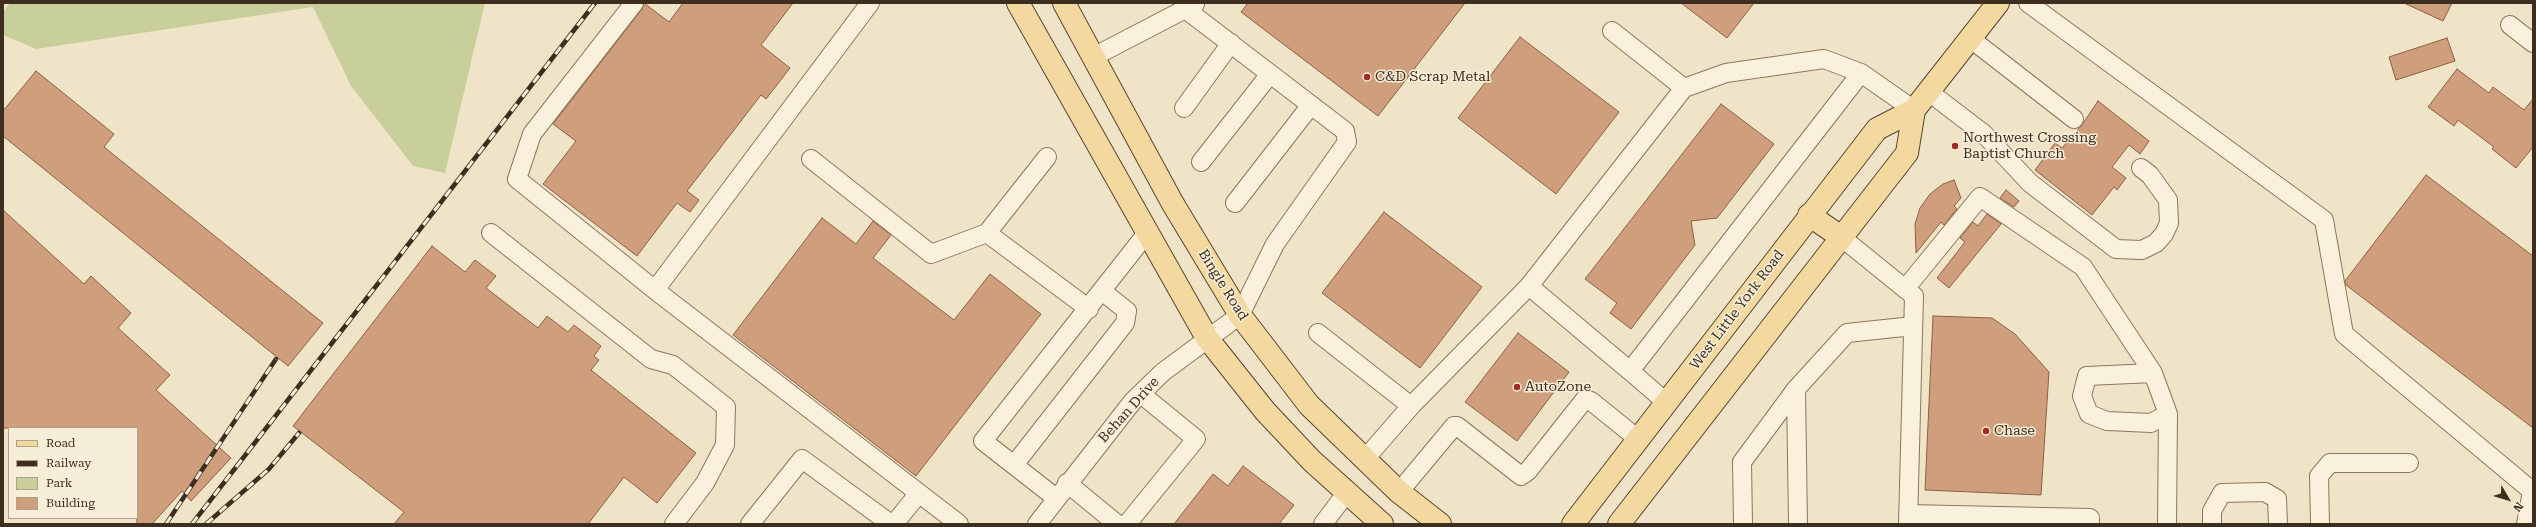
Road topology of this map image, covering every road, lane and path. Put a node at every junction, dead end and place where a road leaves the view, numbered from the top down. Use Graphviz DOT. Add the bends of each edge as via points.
graph roads {
  1 [pos="634,3"];
  2 [pos="870,3"];
  3 [pos="1018,3"];
  4 [pos="1064,3"];
  5 [pos="1998,3"];
  6 [pos="2028,3"];
  7 [pos="1191,5"];
  8 [pos="2510,24"];
  9 [pos="1612,31"];
  10 [pos="1971,39"];
  11 [pos="1231,43"];
  12 [pos="2533,43"];
  13 [pos="1093,57"];
  14 [pos="1861,73"];
  15 [pos="1270,74"];
  16 [pos="1684,88"];
  17 [pos="1929,92"];
  18 [pos="1311,105"];
  19 [pos="1184,108"];
  20 [pos="1914,110"];
  21 [pos="2074,119"];
  22 [pos="1047,157"];
  23 [pos="811,159"];
  24 [pos="1201,162"];
  25 [pos="2141,168"];
  26 [pos="1235,203"];
  27 [pos="1809,215"];
  28 [pos="491,233"];
  29 [pos="987,233"];
  30 [pos="1147,233"];
  31 [pos="1841,238"];
  32 [pos="1529,286"];
  33 [pos="1905,289"];
  34 [pos="655,290"];
  35 [pos="1102,291"];
  36 [pos="1088,309"];
  37 [pos="1240,315"];
  38 [pos="1913,326"];
  39 [pos="1318,333"];
  40 [pos="1206,338"];
  41 [pos="1630,371"];
  42 [pos="2152,373"];
  43 [pos="1796,390"];
  44 [pos="1140,394"];
  45 [pos="1666,402"];
  46 [pos="1411,406"];
  47 [pos="2168,414"];
  48 [pos="1638,439"];
  49 [pos="1365,459"];
  50 [pos="2409,463"];
  51 [pos="1014,465"];
  52 [pos="1067,483"];
  53 [pos="1347,492"];
  54 [pos="1400,492"];
  55 [pos="919,493"];
  56 [pos="1056,498"];
  57 [pos="1908,519"];
  58 [pos="674,524"];
  59 [pos="750,524"];
  60 [pos="890,524"];
  61 [pos="894,524"];
  62 [pos="960,524"];
  63 [pos="1037,524"];
  64 [pos="1117,524"];
  65 [pos="1127,524"];
  66 [pos="1323,524"];
  67 [pos="1382,524"];
  68 [pos="1440,524"];
  69 [pos="1573,524"];
  70 [pos="1619,524"];
  71 [pos="1743,524"];
  72 [pos="1798,524"];
  73 [pos="2090,524"];
  74 [pos="2167,524"];
  75 [pos="2212,524"];
  76 [pos="2278,524"];
  77 [pos="2320,524"];
  78 [pos="2526,524"];
  1 -- 34 [label="street" via="532,134 517,179"];
  2 -- 34 [label="street"];
  3 -- 30 [label="main road"];
  4 -- 13 [label="main road, Bingle Road"];
  5 -- 10 [label="main road, West Little York Road"];
  6 -- 78 [label="street" via="2324,220 2344,334 2532,491"];
  7 -- 11 [label="street"];
  7 -- 13 [label="street"];
  8 -- 12 [label="street"];
  9 -- 16 [label="street"];
  10 -- 17 [label="main road, West Little York Road"];
  10 -- 21 [label="street"];
  11 -- 15 [label="street"];
  11 -- 19 [label="street"];
  13 -- 37 [label="main road, Bingle Road" via="1173,204"];
  14 -- 16 [label="street" via="1824,59 1726,73"];
  14 -- 20 [label="street"];
  14 -- 41 [label="street"];
  15 -- 18 [label="street"];
  15 -- 24 [label="street"];
  16 -- 32 [label="street"];
  17 -- 20 [label="main road, West Little York Road"];
  17 -- 25 [label="street" via="1984,134 2030,183 2116,249 2142,250 2156,243 2169,223 2168,200 2150,175"];
  18 -- 26 [label="street"];
  18 -- 37 [label="street" via="1345,130 1347,142 1275,244"];
  20 -- 27 [label="main road, West Little York Road" via="1877,128"];
  20 -- 31 [label="main road" via="1907,153"];
  22 -- 29 [label="street"];
  23 -- 29 [label="street" via="931,254"];
  27 -- 31 [label="main road"];
  27 -- 45 [label="main road, West Little York Road"];
  28 -- 58 [label="street" via="651,359 673,365 726,407 725,446 705,483"];
  29 -- 36 [label="street"];
  30 -- 35 [label="street"];
  30 -- 40 [label="main road"];
  31 -- 33 [label="street"];
  31 -- 70 [label="main road"];
  32 -- 41 [label="street"];
  32 -- 46 [label="street"];
  33 -- 38 [label="street" via="1914,296"];
  33 -- 42 [label="street" via="1980,197 2082,267"];
  34 -- 55 [label="street"];
  35 -- 36 [label="street"];
  35 -- 51 [label="street" via="1127,311 1125,323"];
  36 -- 51 [label="street" via="983,441"];
  37 -- 40 [label="street, Behan Drive"];
  37 -- 49 [label="main road, Bingle Road" via="1309,405"];
  38 -- 43 [label="street" via="1847,333"];
  38 -- 57 [label="street"];
  39 -- 46 [label="street"];
  40 -- 44 [label="street, Behan Drive"];
  40 -- 53 [label="main road" via="1270,416 1312,461"];
  41 -- 45 [label="street"];
  42 -- 47 [label="street"];
  42 -- 47 [label="street" via="2087,376 2082,396 2089,414 2107,421 2151,423"];
  43 -- 71 [label="street" via="1742,462"];
  43 -- 72 [label="street"];
  44 -- 52 [label="street, Behan Drive"];
  44 -- 65 [label="street" via="1196,439"];
  45 -- 48 [label="main road, West Little York Road"];
  46 -- 49 [label="street"];
  47 -- 74 [label="street"];
  48 -- 54 [label="street" via="1591,401 1585,400 1528,471 1521,476 1458,426 1454,426"];
  48 -- 69 [label="main road, West Little York Road"];
  49 -- 54 [label="main road, Bingle Road"];
  50 -- 77 [label="street" via="2330,463 2319,476"];
  51 -- 56 [label="street"];
  52 -- 56 [label="street, Behan Drive"];
  52 -- 64 [label="street"];
  53 -- 66 [label="street"];
  53 -- 67 [label="main road"];
  54 -- 68 [label="main road, Bingle Road"];
  55 -- 61 [label="street"];
  55 -- 62 [label="street"];
  56 -- 63 [label="street, Behan Drive"];
  57 -- 73 [label="street" via="2090,518"];
  59 -- 60 [label="street" via="802,458"];
  75 -- 76 [label="street" via="2212,511 2222,493 2265,492 2277,499"];
}
